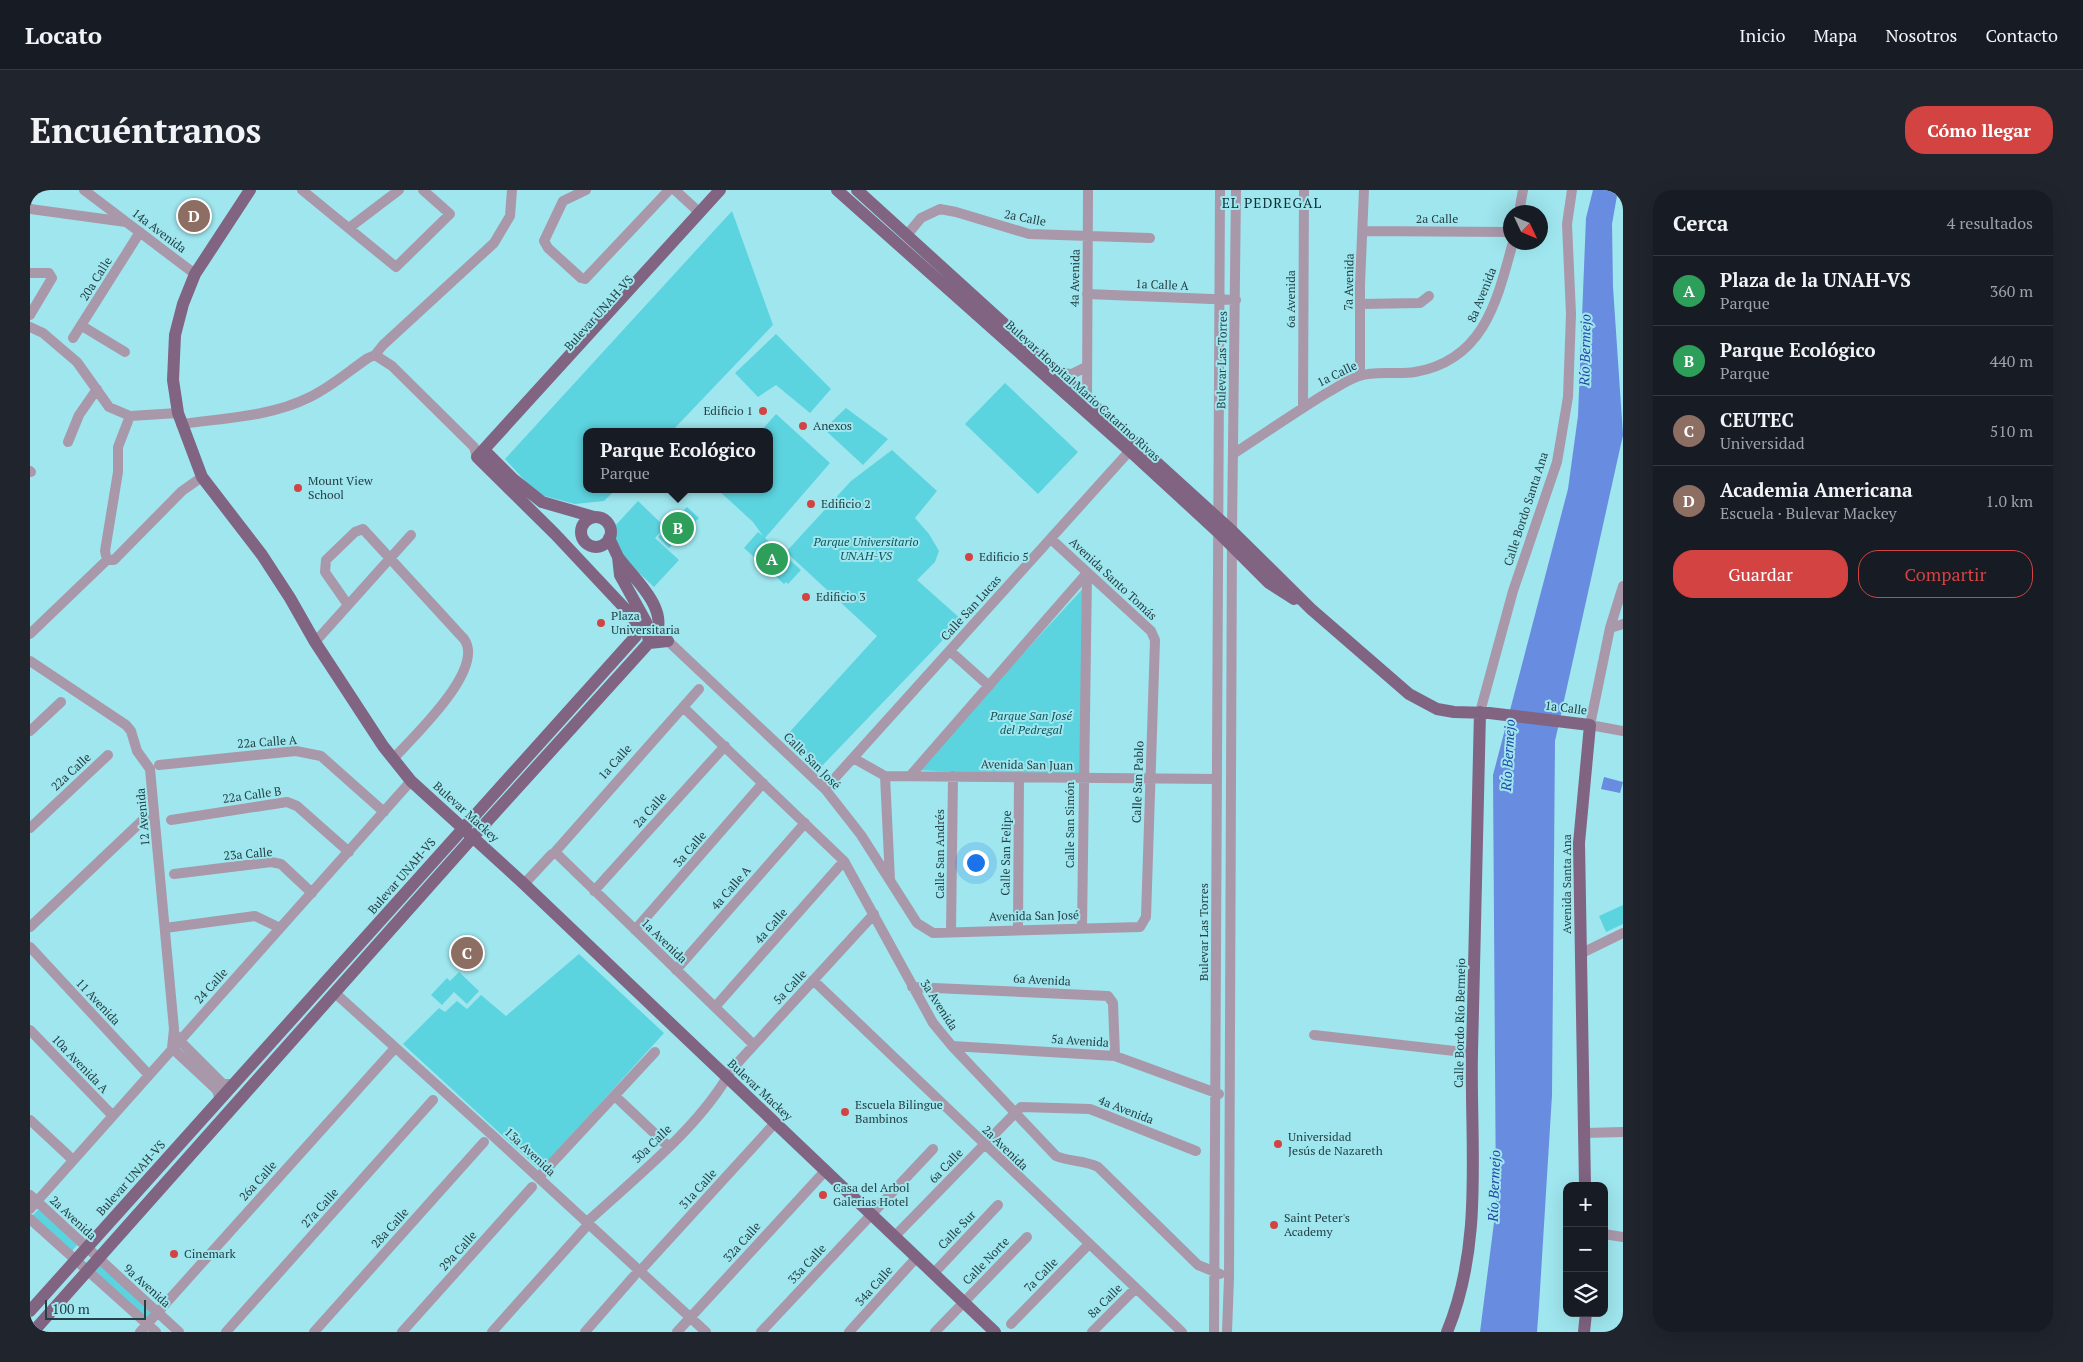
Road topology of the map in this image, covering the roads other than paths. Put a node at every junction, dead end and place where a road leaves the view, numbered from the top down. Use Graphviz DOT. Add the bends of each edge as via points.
graph roads {
  1 [pos="84,190"];
  2 [pos="250,190"];
  3 [pos="399,190"];
  4 [pos="423,190"];
  5 [pos="512,190"];
  6 [pos="586,190"];
  7 [pos="669,190"];
  8 [pos="675,190"];
  9 [pos="720,190"];
  10 [pos="729,190"];
  11 [pos="837,190"];
  12 [pos="857,190"];
  13 [pos="1088,190"];
  14 [pos="1220,190"];
  15 [pos="1236,190"];
  16 [pos="1304,190"];
  17 [pos="1364,190"];
  18 [pos="1523,190"];
  19 [pos="1572,190"];
  20 [pos="305,191"];
  21 [pos="1520,205"];
  22 [pos="30,209"];
  23 [pos="700,212"];
  24 [pos="127,222"];
  25 [pos="349,228"];
  26 [pos="1364,231"];
  27 [pos="140,232"];
  28 [pos="1503,232"];
  29 [pos="907,235"];
  30 [pos="1088,237"];
  31 [pos="1150,238"];
  32 [pos="1511,250"];
  33 [pos="664,257"];
  34 [pos="30,273"];
  35 [pos="195,274"];
  36 [pos="1087,294"];
  37 [pos="1429,296"];
  38 [pos="1219,300"];
  39 [pos="1236,300"];
  40 [pos="1361,304"];
  41 [pos="30,315"];
  42 [pos="82,326"];
  43 [pos="30,327"];
  44 [pos="73,338"];
  45 [pos="1464,351"];
  46 [pos="125,352"];
  47 [pos="375,355"];
  48 [pos="1086,367"];
  49 [pos="1059,373"];
  50 [pos="1360,376"];
  51 [pos="97,389"];
  52 [pos="1087,399"];
  53 [pos="1303,407"];
  54 [pos="130,416"];
  55 [pos="179,418"];
  56 [pos="68,442"];
  57 [pos="1133,448"];
  58 [pos="481,454"];
  59 [pos="1233,454"];
  60 [pos="202,477"];
  61 [pos="594,517"];
  62 [pos="1218,519"];
  63 [pos="1232,531"];
  64 [pos="1218,532"];
  65 [pos="556,534"];
  66 [pos="412,535"];
  67 [pos="609,538"];
  68 [pos="1051,539"];
  69 [pos="584,541"];
  70 [pos="1233,547"];
  71 [pos="390,559"];
  72 [pos="107,560"];
  73 [pos="1087,573"];
  74 [pos="1623,586"];
  75 [pos="604,587"];
  76 [pos="1621,601"];
  77 [pos="348,605"];
  78 [pos="1311,609"];
  79 [pos="1623,624"];
  80 [pos="1610,628"];
  81 [pos="30,634"];
  82 [pos="652,639"];
  83 [pos="1155,640"];
  84 [pos="668,641"];
  85 [pos="315,642"];
  86 [pos="950,651"];
  87 [pos="30,661"];
  88 [pos="703,685"];
  89 [pos="989,686"];
  90 [pos="61,702"];
  91 [pos="683,707"];
  92 [pos="1480,712"];
  93 [pos="1505,715"];
  94 [pos="1590,725"];
  95 [pos="30,731"];
  96 [pos="1623,731"];
  97 [pos="724,746"];
  98 [pos="108,755"];
  99 [pos="853,758"];
  100 [pos="393,759"];
  101 [pos="160,765"];
  102 [pos="885,776"];
  103 [pos="910,776"];
  104 [pos="953,776"];
  105 [pos="1019,777"];
  106 [pos="1083,778"];
  107 [pos="1150,778"];
  108 [pos="1217,779"];
  109 [pos="411,781"];
  110 [pos="764,783"];
  111 [pos="825,790"];
  112 [pos="384,812"];
  113 [pos="145,818"];
  114 [pos="170,820"];
  115 [pos="805,823"];
  116 [pos="30,828"];
  117 [pos="463,828"];
  118 [pos="473,837"];
  119 [pos="349,852"];
  120 [pos="554,854"];
  121 [pos="844,861"];
  122 [pos="174,874"];
  123 [pos="890,880"];
  124 [pos="524,884"];
  125 [pos="594,891"];
  126 [pos="312,893"];
  127 [pos="874,914"];
  128 [pos="1143,925"];
  129 [pos="30,927"];
  130 [pos="165,928"];
  131 [pos="280,928"];
  132 [pos="1082,928"];
  133 [pos="924,929"];
  134 [pos="1018,929"];
  135 [pos="635,930"];
  136 [pos="951,931"];
  137 [pos="1623,933"];
  138 [pos="30,947"];
  139 [pos="1582,952"];
  140 [pos="676,970"];
  141 [pos="813,980"];
  142 [pos="912,987"];
  143 [pos="335,993"];
  144 [pos="306,1005"];
  145 [pos="716,1007"];
  146 [pos="30,1030"];
  147 [pos="1314,1035"];
  148 [pos="176,1044"];
  149 [pos="754,1045"];
  150 [pos="952,1046"];
  151 [pos="395,1048"];
  152 [pos="655,1052"];
  153 [pos="1472,1053"];
  154 [pos="1115,1056"];
  155 [pos="270,1066"];
  156 [pos="148,1074"];
  157 [pos="727,1078"];
  158 [pos="234,1084"];
  159 [pos="1215,1092"];
  160 [pos="615,1096"];
  161 [pos="1229,1099"];
  162 [pos="220,1100"];
  163 [pos="433,1100"];
  164 [pos="1015,1112"];
  165 [pos="112,1115"];
  166 [pos="30,1120"];
  167 [pos="775,1122"];
  168 [pos="1623,1132"];
  169 [pos="1585,1133"];
  170 [pos="484,1142"];
  171 [pos="984,1144"];
  172 [pos="669,1147"];
  173 [pos="933,1149"];
  174 [pos="1196,1151"];
  175 [pos="73,1160"];
  176 [pos="826,1170"];
  177 [pos="539,1177"];
  178 [pos="1585,1182"];
  179 [pos="532,1187"];
  180 [pos="32,1202"];
  181 [pos="998,1205"];
  182 [pos="871,1213"];
  183 [pos="30,1219"];
  184 [pos="586,1225"];
  185 [pos="1608,1235"];
  186 [pos="895,1236"];
  187 [pos="1027,1237"];
  188 [pos="1623,1237"];
  189 [pos="1089,1244"];
  190 [pos="86,1248"];
  191 [pos="917,1257"];
  192 [pos="75,1260"];
  193 [pos="99,1260"];
  194 [pos="88,1272"];
  195 [pos="1216,1272"];
  196 [pos="934,1273"];
  197 [pos="637,1274"];
  198 [pos="1229,1278"];
  199 [pos="1136,1288"];
  200 [pos="964,1302"];
  201 [pos="30,1311"];
  202 [pos="158,1312"];
  203 [pos="1586,1317"];
  204 [pos="690,1318"];
  205 [pos="1011,1324"];
  206 [pos="143,1328"];
  207 [pos="33,1332"];
  208 [pos="156,1332"];
  209 [pos="179,1332"];
  210 [pos="226,1332"];
  211 [pos="314,1332"];
  212 [pos="402,1332"];
  213 [pos="492,1332"];
  214 [pos="585,1332"];
  215 [pos="677,1332"];
  216 [pos="706,1332"];
  217 [pos="761,1332"];
  218 [pos="849,1332"];
  219 [pos="935,1332"];
  220 [pos="996,1332"];
  221 [pos="1092,1332"];
  222 [pos="1182,1332"];
  223 [pos="1214,1332"];
  224 [pos="1227,1332"];
  225 [pos="1447,1332"];
  226 [pos="1584,1332"];
  1 -- 24 [label="street, 14a Avenida"];
  2 -- 35 [label="main road, Bulevar Mackey"];
  3 -- 25 [label="street"];
  4 -- 25 [label="street" via="450,214 396,267"];
  5 -- 47 [label="street" via="510,216 494,243"];
  6 -- 7 [label="street" via="562,201 544,241 585,279"];
  8 -- 23 [label="street"];
  9 -- 23 [label="main road, Bulevar UNAH-VS"];
  10 -- 33 [label="main road, Bulevar UNAH-VS"];
  11 -- 57 [label="main road, Bulevar Hospital Mario Catarino Rivas"];
  12 -- 29 [label="main road, Bulevar Hospital Mario Catarino Rivas"];
  13 -- 30 [label="street, 4a Avenida"];
  14 -- 38 [label="street, Bulevar Las Torres"];
  15 -- 39 [label="street, Bulevar Las Torres"];
  16 -- 53 [label="street, 6a Avenida"];
  17 -- 26 [label="street, 7a Avenida"];
  18 -- 21 [label="street"];
  19 -- 92 [label="street, Calle Bordo Santa Ana" via="1567,224 1569,381 1557,462 1513,591"];
  20 -- 25 [label="street"];
  22 -- 24 [label="street"];
  23 -- 33 [label="main road, Bulevar UNAH-VS"];
  24 -- 27 [label="street, 14a Avenida"];
  26 -- 28 [label="street, 2a Calle"];
  26 -- 40 [label="street, 7a Avenida"];
  27 -- 35 [label="street, 14a Avenida"];
  27 -- 42 [label="street, 20a Calle"];
  29 -- 30 [label="street, 2a Calle" via="921,218 940,209 1029,234"];
  29 -- 49 [label="main road, Bulevar Hospital Mario Catarino Rivas"];
  30 -- 31 [label="street, 2a Calle"];
  30 -- 36 [label="street, 4a Avenida"];
  32 -- 45 [label="street, 8a Avenida" via="1486,323"];
  33 -- 58 [label="main road, Bulevar UNAH-VS"];
  34 -- 41 [label="street" via="49,272 52,276"];
  35 -- 55 [label="main road, Bulevar Mackey" via="183,304 174,343 173,380"];
  36 -- 38 [label="street, 1a Calle A"];
  36 -- 48 [label="street, 4a Avenida"];
  37 -- 40 [label="street" via="1420,303"];
  38 -- 39 [label="street, 1a Calle A"];
  38 -- 62 [label="street, Bulevar Las Torres"];
  39 -- 59 [label="street, Bulevar Las Torres"];
  40 -- 50 [label="street, 7a Avenida"];
  42 -- 44 [label="street, 20a Calle"];
  42 -- 46 [label="street"];
  43 -- 51 [label="street" via="66,351"];
  45 -- 50 [label="street, 1a Calle" via="1433,368"];
  47 -- 55 [label="street" via="324,389 296,403 261,414"];
  47 -- 58 [label="street" via="392,366"];
  48 -- 49 [label="street" via="1072,374"];
  48 -- 52 [label="street, 4a Avenida"];
  49 -- 52 [label="main road, Bulevar Hospital Mario Catarino Rivas"];
  50 -- 53 [label="street, 1a Calle"];
  51 -- 54 [label="street" via="110,407"];
  51 -- 56 [label="street" via="79,415"];
  52 -- 57 [label="main road, Bulevar Hospital Mario Catarino Rivas"];
  53 -- 59 [label="street, 1a Calle"];
  54 -- 55 [label="street"];
  54 -- 72 [label="street" via="118,447 118,472 105,551"];
  55 -- 60 [label="main road, Bulevar Mackey"];
  57 -- 62 [label="main road, Bulevar Hospital Mario Catarino Rivas"];
  57 -- 64 [label="main road, Bulevar Hospital Mario Catarino Rivas"];
  57 -- 68 [label="street, Calle San Lucas"];
  58 -- 61 [label="main road" via="542,502"];
  58 -- 65 [label="main road, Bulevar UNAH-VS"];
  59 -- 63 [label="street, Bulevar Las Torres"];
  60 -- 72 [label="street" via="182,491 114,560"];
  60 -- 85 [label="main road, Bulevar Mackey" via="262,556"];
  61 -- 67 [label="main road" via="609,524"];
  61 -- 69 [label="main road" via="580,530"];
  62 -- 63 [label="main road, Bulevar Hospital Mario Catarino Rivas"];
  62 -- 64 [label="street, Bulevar Las Torres"];
  63 -- 70 [label="street, Bulevar Las Torres"];
  63 -- 78 [label="main road, Bulevar Hospital Mario Catarino Rivas"];
  64 -- 70 [label="main road, Bulevar Hospital Mario Catarino Rivas"];
  64 -- 108 [label="street, Bulevar Las Torres"];
  65 -- 69 [label="main road"];
  65 -- 75 [label="main road, Bulevar UNAH-VS"];
  66 -- 71 [label="street"];
  67 -- 69 [label="main road" via="597,547"];
  67 -- 82 [label="main road" via="618,557 620,575"];
  68 -- 73 [label="street, Avenida Santo Tomás"];
  68 -- 86 [label="street, Calle San Lucas"];
  69 -- 75 [label="main road" via="591,562 603,578"];
  70 -- 78 [label="main road, Bulevar Hospital Mario Catarino Rivas" via="1269,583"];
  70 -- 161 [label="street"];
  71 -- 77 [label="street"];
  71 -- 77 [label="street" via="363,530 359,530 326,560 325,572"];
  71 -- 100 [label="street" via="464,639 470,652 452,692"];
  72 -- 81 [label="street"];
  73 -- 83 [label="street, Avenida Santo Tomás" via="1150,631"];
  73 -- 89 [label="street"];
  73 -- 106 [label="street, Calle San Simón"];
  74 -- 76 [label="street, Avenida Santa Ana"];
  75 -- 117 [label="main road, Bulevar UNAH-VS" via="636,622 636,636"];
  76 -- 80 [label="street, Avenida Santa Ana"];
  77 -- 85 [label="street"];
  78 -- 92 [label="main road, Bulevar Hospital Mario Catarino Rivas" via="1424,704 1437,710"];
  79 -- 80 [label="street"];
  80 -- 94 [label="street, Avenida Santa Ana"];
  82 -- 84 [label="main road"];
  82 -- 118 [label="main road"];
  83 -- 107 [label="street, Calle San Pablo"];
  84 -- 88 [label="street, Calle San José"];
  85 -- 100 [label="main road, Bulevar Mackey"];
  86 -- 89 [label="street"];
  86 -- 99 [label="street, Calle San Lucas"];
  87 -- 130 [label="street, 12 Avenida" via="126,724 131,731 137,751 150,769"];
  88 -- 91 [label="street, 1a Calle"];
  88 -- 111 [label="street, Calle San José"];
  89 -- 103 [label="street"];
  90 -- 95 [label="street"];
  91 -- 97 [label="street, 3a Avenida"];
  91 -- 120 [label="street, 1a Calle"];
  92 -- 93 [label="main road, Bulevar Hospital Mario Catarino Rivas"];
  92 -- 153 [label="main road, Calle Bordo Río Bermejo"];
  93 -- 94 [label="main road, 1a Calle"];
  94 -- 96 [label="street, 1a Calle"];
  94 -- 139 [label="main road, Avenida Santa Ana" via="1579,843"];
  97 -- 110 [label="street, 3a Avenida"];
  97 -- 125 [label="street, 2a Calle"];
  98 -- 116 [label="street, 22a Calle"];
  99 -- 102 [label="street, Avenida San Juan"];
  99 -- 111 [label="street, Calle San Lucas"];
  100 -- 109 [label="main road, Bulevar Mackey"];
  101 -- 112 [label="street, 22a Calle A" via="304,752 321,756"];
  102 -- 103 [label="street, Avenida San Juan"];
  102 -- 123 [label="street"];
  103 -- 104 [label="street, Avenida San Juan"];
  104 -- 105 [label="street, Avenida San Juan"];
  104 -- 136 [label="street, Calle San Andrés"];
  105 -- 106 [label="street, Avenida San Juan"];
  105 -- 134 [label="street, Calle San Felipe"];
  106 -- 107 [label="street, Avenida San Juan"];
  106 -- 132 [label="street, Calle San Simón"];
  107 -- 108 [label="street, Avenida San Juan"];
  107 -- 128 [label="street, Calle San Pablo" via="1146,917"];
  108 -- 159 [label="street, Bulevar Las Torres"];
  109 -- 112 [label="street, 24 Calle"];
  109 -- 117 [label="main road, Bulevar Mackey"];
  110 -- 115 [label="street, 3a Avenida"];
  110 -- 135 [label="street, 3a Calle"];
  111 -- 123 [label="street, Calle San José" via="861,835"];
  112 -- 119 [label="street, 24 Calle"];
  113 -- 129 [label="street"];
  114 -- 119 [label="street, 22a Calle B" via="287,802 297,806"];
  115 -- 121 [label="street, 3a Avenida"];
  115 -- 140 [label="street, 4a Calle A"];
  117 -- 118 [label="main road, Bulevar Mackey"];
  117 -- 144 [label="main road, Bulevar UNAH-VS"];
  118 -- 124 [label="main road, Bulevar Mackey"];
  118 -- 143 [label="main road"];
  119 -- 126 [label="street, 24 Calle"];
  120 -- 124 [label="street, 1a Calle"];
  120 -- 125 [label="street, 1a Avenida"];
  121 -- 127 [label="street, 3a Avenida"];
  121 -- 145 [label="street, 4a Calle"];
  122 -- 126 [label="street, 23a Calle" via="271,862 281,864"];
  123 -- 133 [label="street, Calle San José"];
  124 -- 157 [label="main road, Bulevar Mackey"];
  125 -- 135 [label="street, 1a Avenida"];
  126 -- 131 [label="street, 24 Calle"];
  127 -- 141 [label="street, 5a Calle"];
  127 -- 142 [label="street, 3a Avenida"];
  128 -- 132 [label="street, Avenida San José"];
  130 -- 131 [label="street" via="255,916"];
  130 -- 148 [label="street, 12 Avenida"];
  131 -- 148 [label="street, 24 Calle"];
  132 -- 134 [label="street, Avenida San José"];
  133 -- 136 [label="street, Avenida San José" via="933,933"];
  134 -- 136 [label="street, Avenida San José"];
  135 -- 140 [label="street, 1a Avenida"];
  137 -- 139 [label="street"];
  138 -- 156 [label="street, 11 Avenida"];
  139 -- 169 [label="main road, Avenida Santa Ana"];
  140 -- 145 [label="street, 1a Avenida"];
  141 -- 149 [label="street, 5a Calle"];
  141 -- 171 [label="street, 2a Avenida"];
  142 -- 150 [label="street, 3a Avenida" via="933,1023"];
  142 -- 154 [label="street, 6a Avenida" via="1108,996 1113,1004"];
  143 -- 151 [label="street, 13a Avenida"];
  143 -- 155 [label="main road"];
  144 -- 155 [label="main road" via="300,1021 269,1056"];
  144 -- 158 [label="main road, Bulevar UNAH-VS"];
  145 -- 149 [label="street, 1a Avenida"];
  146 -- 165 [label="street, 10a Avenida A"];
  147 -- 153 [label="street"];
  148 -- 156 [label="street, 24 Calle"];
  148 -- 158 [label="street" via="223,1084"];
  148 -- 162 [label="street" via="217,1090"];
  149 -- 157 [label="street, 5a Calle"];
  150 -- 154 [label="street, 5a Avenida"];
  150 -- 164 [label="street, 3a Avenida"];
  151 -- 177 [label="street, 13a Avenida"];
  151 -- 202 [label="street, 26a Calle"];
  152 -- 160 [label="street"];
  153 -- 225 [label="main road, Calle Bordo Río Bermejo" via="1473,1202 1468,1255"];
  154 -- 159 [label="street, 5a Avenida"];
  155 -- 193 [label="main road"];
  156 -- 165 [label="street, 24 Calle"];
  157 -- 167 [label="main road, Bulevar Mackey"];
  157 -- 172 [label="street, 30a Calle" via="724,1087"];
  158 -- 162 [label="main road, Bulevar UNAH-VS"];
  159 -- 161 [label="street, 5a Avenida"];
  159 -- 195 [label="street, Bulevar Las Torres"];
  160 -- 172 [label="street"];
  160 -- 177 [label="street"];
  161 -- 198 [label="street"];
  162 -- 190 [label="main road, Bulevar UNAH-VS"];
  163 -- 210 [label="street, 27a Calle"];
  164 -- 171 [label="street, 6a Calle"];
  164 -- 174 [label="street, 4a Avenida" via="1026,1106 1090,1109"];
  164 -- 195 [label="street, 3a Avenida" via="1056,1156 1086,1161 1098,1167 1198,1265"];
  165 -- 175 [label="street, 24 Calle"];
  166 -- 175 [label="street"];
  167 -- 176 [label="main road, Bulevar Mackey"];
  167 -- 197 [label="street, 31a Calle"];
  168 -- 169 [label="street"];
  169 -- 178 [label="main road, Avenida Santa Ana"];
  170 -- 211 [label="street, 28a Calle"];
  171 -- 186 [label="street, 6a Calle"];
  171 -- 189 [label="street, 2a Avenida"];
  172 -- 184 [label="street, 30a Calle"];
  173 -- 182 [label="street, 33a Calle"];
  175 -- 180 [label="street, 24 Calle"];
  176 -- 182 [label="main road, Bulevar Mackey"];
  176 -- 204 [label="street, 32a Calle"];
  177 -- 184 [label="street, 13a Avenida"];
  179 -- 212 [label="street, 29a Calle"];
  180 -- 190 [label="street, 2a Avenida"];
  181 -- 196 [label="street, Calle Sur"];
  182 -- 186 [label="main road, Bulevar Mackey"];
  182 -- 217 [label="street, 33a Calle"];
  183 -- 192 [label="street"];
  184 -- 197 [label="street, 13a Avenida"];
  184 -- 213 [label="street, 30a Calle"];
  185 -- 188 [label="street"];
  186 -- 191 [label="main road, Bulevar Mackey"];
  187 -- 200 [label="street, Calle Norte"];
  189 -- 199 [label="street, 2a Avenida"];
  189 -- 205 [label="street, 7a Calle"];
  190 -- 192 [label="main road, Bulevar UNAH-VS"];
  190 -- 193 [label="street, 2a Avenida"];
  191 -- 196 [label="main road, Bulevar Mackey"];
  191 -- 218 [label="street, 34a Calle"];
  192 -- 194 [label="street"];
  192 -- 201 [label="main road, Bulevar UNAH-VS"];
  193 -- 194 [label="main road"];
  193 -- 202 [label="street, 9a Avenida"];
  194 -- 206 [label="street"];
  194 -- 207 [label="main road"];
  195 -- 198 [label="street, 3a Avenida"];
  195 -- 223 [label="street, Bulevar Las Torres"];
  196 -- 200 [label="main road, Bulevar Mackey"];
  197 -- 204 [label="street, 13a Avenida"];
  197 -- 214 [label="street, 31a Calle"];
  198 -- 224 [label="street"];
  199 -- 221 [label="street, 8a Calle"];
  199 -- 222 [label="street, 2a Avenida"];
  200 -- 219 [label="street, Calle Norte"];
  200 -- 220 [label="main road, Bulevar Mackey"];
  202 -- 206 [label="street, 26a Calle"];
  202 -- 209 [label="street, 9a Avenida"];
  203 -- 226 [label="main road"];
  204 -- 215 [label="street, 32a Calle"];
  204 -- 216 [label="street, 13a Avenida"];
  206 -- 208 [label="street"];
}
